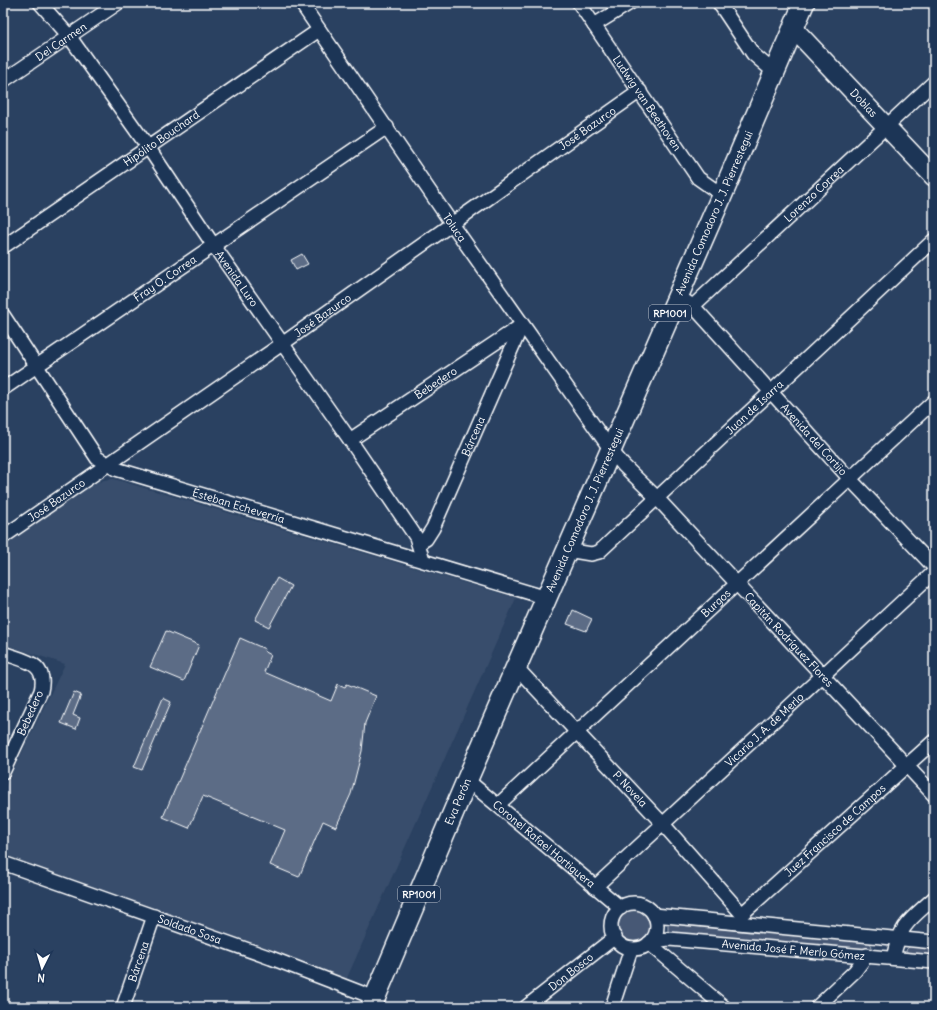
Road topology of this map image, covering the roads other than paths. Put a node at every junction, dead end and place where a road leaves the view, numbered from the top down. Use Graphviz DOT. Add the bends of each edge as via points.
graph roads {
  1 [pos="40,3"];
  2 [pos="118,3"];
  3 [pos="301,3"];
  4 [pos="579,3"];
  5 [pos="630,3"];
  6 [pos="719,3"];
  7 [pos="804,3"];
  8 [pos="594,25"];
  9 [pos="794,28"];
  10 [pos="319,30"];
  11 [pos="69,36"];
  12 [pos="774,72"];
  13 [pos="3,81"];
  14 [pos="934,82"];
  15 [pos="640,91"];
  16 [pos="886,125"];
  17 [pos="387,126"];
  18 [pos="148,147"];
  19 [pos="934,177"];
  20 [pos="722,195"];
  21 [pos="452,224"];
  22 [pos="934,240"];
  23 [pos="214,246"];
  24 [pos="3,247"];
  25 [pos="685,301"];
  26 [pos="3,315"];
  27 [pos="522,325"];
  28 [pos="282,344"];
  29 [pos="37,366"];
  30 [pos="3,390"];
  31 [pos="771,391"];
  32 [pos="934,401"];
  33 [pos="350,440"];
  34 [pos="611,450"];
  35 [pos="106,465"];
  36 [pos="849,478"];
  37 [pos="656,497"];
  38 [pos="3,536"];
  39 [pos="418,543"];
  40 [pos="567,550"];
  41 [pos="423,560"];
  42 [pos="934,567"];
  43 [pos="934,572"];
  44 [pos="738,584"];
  45 [pos="547,598"];
  46 [pos="3,653"];
  47 [pos="516,667"];
  48 [pos="822,676"];
  49 [pos="577,733"];
  50 [pos="934,741"];
  51 [pos="908,766"];
  52 [pos="3,772"];
  53 [pos="466,780"];
  54 [pos="934,795"];
  55 [pos="498,805"];
  56 [pos="662,823"];
  57 [pos="3,863"];
  58 [pos="595,887"];
  59 [pos="934,898"];
  60 [pos="621,908"];
  61 [pos="654,915"];
  62 [pos="154,916"];
  63 [pos="742,919"];
  64 [pos="615,937"];
  65 [pos="898,938"];
  66 [pos="651,942"];
  67 [pos="934,942"];
  68 [pos="631,949"];
  69 [pos="867,956"];
  70 [pos="894,958"];
  71 [pos="934,962"];
  72 [pos="373,1002"];
  73 [pos="123,1007"];
  74 [pos="526,1007"];
  75 [pos="612,1007"];
  76 [pos="724,1007"];
  77 [pos="817,1007"];
  1 -- 11 [label="street, Avenida Luro"];
  2 -- 11 [label="street, Del Carmen"];
  3 -- 10 [label="street, Toluca"];
  4 -- 8 [label="street, Ludwig van Beethoven"];
  5 -- 8 [label="street"];
  6 -- 12 [label="street" via="753,54"];
  7 -- 9 [label="main road, Avenida Comodoro J. J. Pierrestegui / RP1001"];
  8 -- 15 [label="street, Ludwig van Beethoven"];
  9 -- 12 [label="main road, Avenida Comodoro J. J. Pierrestegui / RP1001"];
  9 -- 16 [label="street, Doblas"];
  10 -- 17 [label="street, Toluca"];
  10 -- 18 [label="street, Hipólito Bouchard"];
  11 -- 13 [label="street, Del Carmen"];
  11 -- 18 [label="street, Avenida Luro"];
  12 -- 20 [label="main road, Avenida Comodoro J. J. Pierrestegui / RP1001"];
  14 -- 16 [label="street, Lorenzo Correa"];
  15 -- 20 [label="street, Ludwig van Beethoven" via="698,178"];
  15 -- 21 [label="street, José Bazurco"];
  16 -- 19 [label="street, Doblas"];
  16 -- 25 [label="street, Lorenzo Correa"];
  17 -- 21 [label="street, Toluca"];
  17 -- 23 [label="street, Fray O. Correa"];
  18 -- 23 [label="street, Avenida Luro"];
  18 -- 24 [label="street, Hipólito Bouchard"];
  20 -- 25 [label="main road, Avenida Comodoro J. J. Pierrestegui / RP1001"];
  21 -- 27 [label="street, Toluca"];
  21 -- 28 [label="street, José Bazurco"];
  22 -- 31 [label="street, Juan de Isarra"];
  23 -- 28 [label="street, Avenida Luro"];
  23 -- 29 [label="street, Fray O. Correa"];
  25 -- 31 [label="street, Avenida del Cortijo"];
  25 -- 34 [label="main road, Avenida Comodoro J. J. Pierrestegui / RP1001"];
  26 -- 29 [label="street, Esteban Echeverría"];
  27 -- 33 [label="street, Bebedero"];
  27 -- 34 [label="street, Toluca"];
  27 -- 39 [label="street, Bárcena" via="433,528 426,538"];
  28 -- 33 [label="street, Avenida Luro"];
  28 -- 35 [label="street, José Bazurco"];
  29 -- 30 [label="street, Fray O. Correa"];
  29 -- 35 [label="street, Esteban Echeverría" via="97,458"];
  31 -- 36 [label="street, Avenida del Cortijo"];
  31 -- 37 [label="street, Juan de Isarra"];
  32 -- 36 [label="street, Burgos"];
  33 -- 39 [label="street, Avenida Luro"];
  34 -- 37 [label="street, Capitán Rodríguez Flores"];
  34 -- 40 [label="main road, Avenida Comodoro J. J. Pierrestegui / RP1001"];
  35 -- 38 [label="street, José Bazurco"];
  35 -- 41 [label="street, Esteban Echeverría"];
  36 -- 42 [label="street, Avenida del Cortijo"];
  36 -- 44 [label="street, Burgos"];
  37 -- 40 [label="street, Juan de Isarra" via="599,552 591,554"];
  37 -- 44 [label="street, Capitán Rodríguez Flores"];
  39 -- 41 [label="street, Avenida Luro"];
  40 -- 45 [label="main road, Avenida Comodoro J. J. Pierrestegui / RP1001"];
  41 -- 45 [label="street, Esteban Echeverría"];
  43 -- 48 [label="street, Vicario J. A. de Merlo"];
  44 -- 48 [label="street, Capitán Rodríguez Flores"];
  44 -- 49 [label="street, Burgos"];
  45 -- 47 [label="main road, Eva Perón / RP1001"];
  46 -- 52 [label="street, Bebedero" via="31,663 43,674 44,681"];
  47 -- 49 [label="street, P. Novela"];
  47 -- 53 [label="main road, Eva Perón / RP1001"];
  48 -- 51 [label="street, Capitán Rodríguez Flores"];
  48 -- 56 [label="street, Vicario J. A. de Merlo"];
  49 -- 55 [label="street, Burgos"];
  49 -- 56 [label="street, P. Novela"];
  50 -- 51 [label="street, Juez Francisco de Campos"];
  51 -- 54 [label="street, Capitán Rodríguez Flores"];
  51 -- 63 [label="street, Juez Francisco de Campos"];
  53 -- 55 [label="street, Coronel Rafael Hortiguera"];
  53 -- 72 [label="main road, Eva Perón / RP1001"];
  55 -- 58 [label="street, Coronel Rafael Hortiguera"];
  56 -- 58 [label="street, Vicario J. A. de Merlo"];
  56 -- 63 [label="street, P. Novela"];
  57 -- 62 [label="street, Soldado Sosa"];
  58 -- 60 [label="street, Coronel Rafael Hortiguera"];
  59 -- 65 [label="street" via="904,926"];
  60 -- 61 [label="street" via="639,904"];
  60 -- 64 [label="street" via="613,920"];
  61 -- 63 [label="street, Avenida José F. Merlo Gómez"];
  61 -- 66 [label="street" via="657,928"];
  62 -- 72 [label="street, Soldado Sosa" via="271,958"];
  62 -- 73 [label="street, Bárcena"];
  63 -- 65 [label="street, Avenida José F. Merlo Gómez"];
  64 -- 68 [label="street"];
  64 -- 74 [label="street, Don Bosco"];
  65 -- 67 [label="street, Avenida José F. Merlo Gómez"];
  65 -- 70 [label="street"];
  66 -- 68 [label="street" via="644,947"];
  66 -- 69 [label="street, Avenida José F. Merlo Gómez" via="668,939"];
  66 -- 76 [label="street"];
  68 -- 75 [label="street"];
  69 -- 70 [label="street, Avenida José F. Merlo Gómez"];
  69 -- 77 [label="street"];
  70 -- 71 [label="street, Avenida José F. Merlo Gómez"];
}
